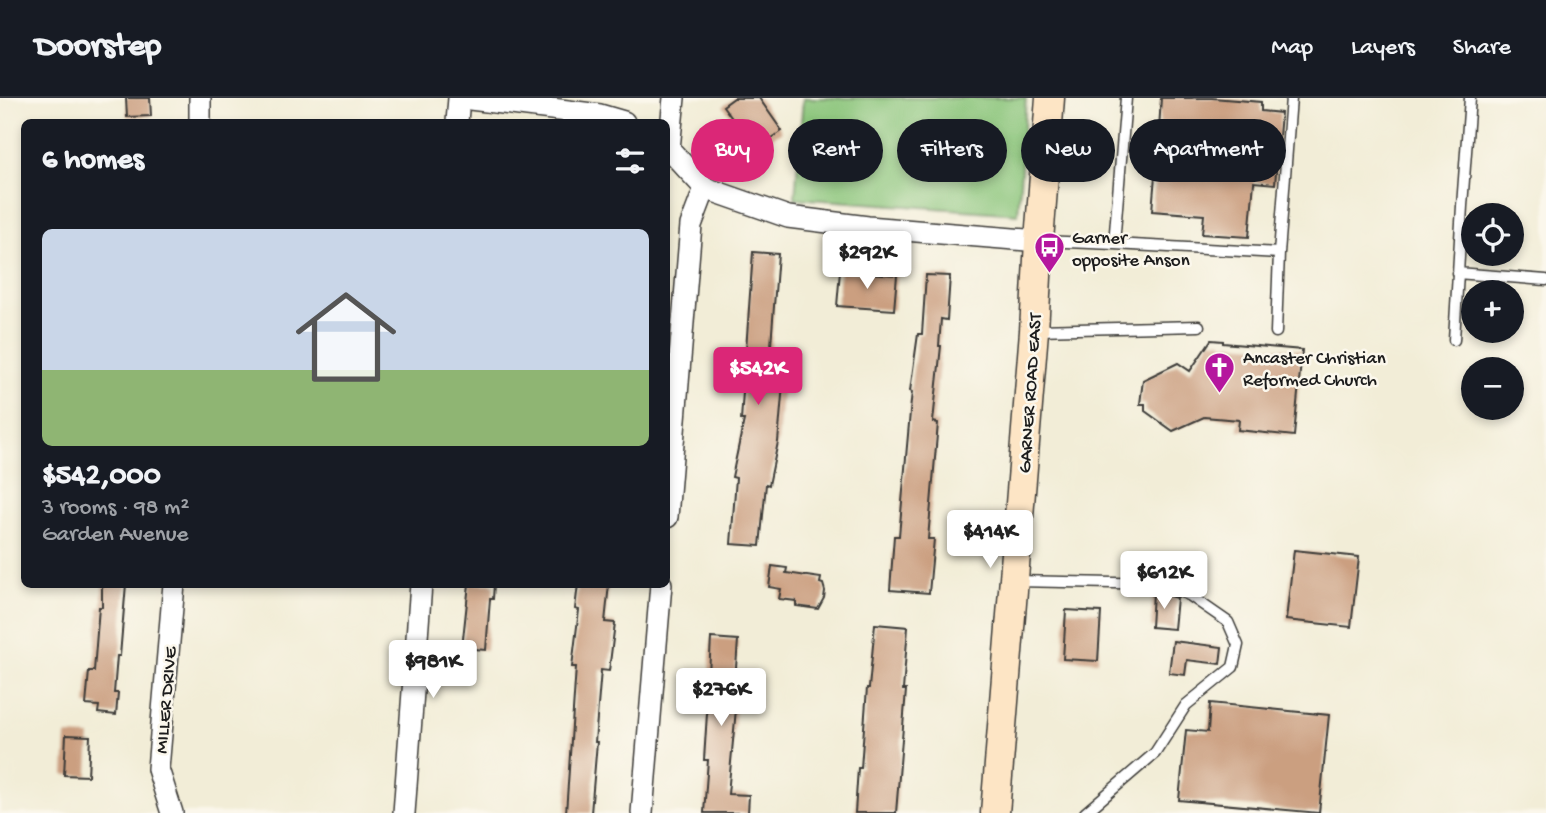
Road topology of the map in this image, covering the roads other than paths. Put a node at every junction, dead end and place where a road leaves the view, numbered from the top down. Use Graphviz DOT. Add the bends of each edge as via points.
graph roads {
  1 [pos="200,98"];
  2 [pos="460,98"];
  3 [pos="674,98"];
  4 [pos="1050,98"];
  5 [pos="1126,98"];
  6 [pos="1290,98"];
  7 [pos="1470,98"];
  8 [pos="200,119"];
  9 [pos="457,119"];
  10 [pos="614,119"];
  11 [pos="670,131"];
  12 [pos="670,150"];
  13 [pos="705,188"];
  14 [pos="1039,241"];
  15 [pos="1114,244"];
  16 [pos="1279,253"];
  17 [pos="1457,273"];
  18 [pos="1546,280"];
  19 [pos="1199,326"];
  20 [pos="1034,331"];
  21 [pos="1276,332"];
  22 [pos="1454,340"];
  23 [pos="670,480"];
  24 [pos="1014,581"];
  25 [pos="174,588"];
  26 [pos="421,588"];
  27 [pos="661,588"];
  28 [pos="172,813"];
  29 [pos="404,813"];
  30 [pos="642,813"];
  31 [pos="995,813"];
  32 [pos="1085,813"];
  1 -- 8 [label="street"];
  2 -- 9 [label="street"];
  2 -- 10 [label="street"];
  3 -- 11 [label="street"];
  4 -- 14 [label="main road, GARNER ROAD EAST"];
  5 -- 15 [label="lane"];
  6 -- 16 [label="lane"];
  7 -- 17 [label="lane"];
  12 -- 13 [label="street"];
  13 -- 14 [label="street" via="788,217"];
  13 -- 23 [label="street" via="691,225"];
  14 -- 15 [label="lane"];
  14 -- 20 [label="main road, GARNER ROAD EAST"];
  15 -- 16 [label="lane"];
  16 -- 21 [label="lane"];
  17 -- 18 [label="lane"];
  17 -- 22 [label="lane"];
  19 -- 20 [label="lane"];
  20 -- 24 [label="main road, GARNER ROAD EAST"];
  24 -- 31 [label="main road, GARNER ROAD EAST"];
  24 -- 32 [label="lane" via="1162,584 1228,622 1238,645 1233,667 1186,705 1155,753"];
  25 -- 28 [label="street, MILLER DRIVE" via="158,769"];
  26 -- 29 [label="street"];
  27 -- 30 [label="street"];
}
